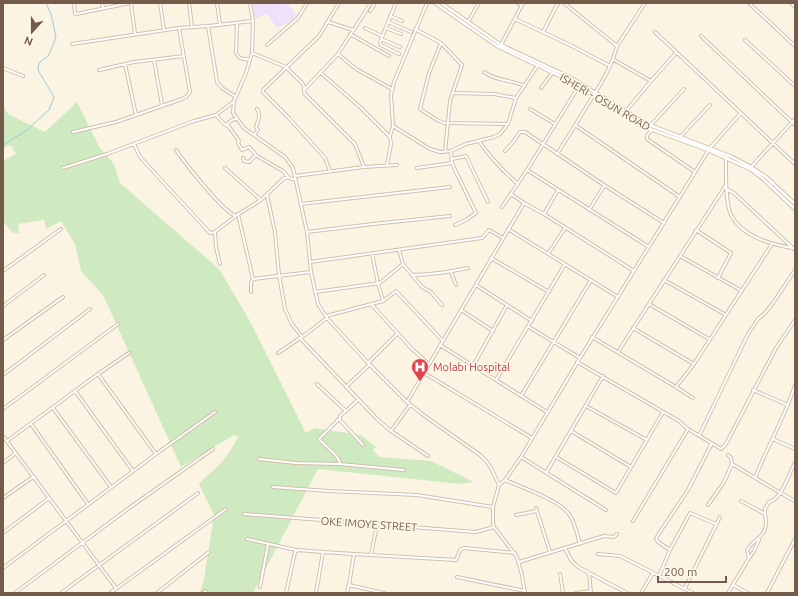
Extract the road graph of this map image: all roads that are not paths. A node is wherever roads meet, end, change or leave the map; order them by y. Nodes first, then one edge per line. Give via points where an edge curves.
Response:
1 (74, 3) edge
2 (102, 3) edge
3 (130, 3) edge
4 (160, 3) edge
5 (189, 3) edge
6 (217, 3) edge
7 (250, 3) edge
8 (307, 3) edge
9 (339, 3) edge
10 (371, 3) edge
11 (375, 3) edge
12 (396, 3) edge
13 (426, 3) edge
14 (435, 3) edge
15 (441, 3) edge
16 (479, 3) edge
17 (518, 3) edge
18 (558, 3) edge
19 (564, 3) edge
20 (645, 3) edge
21 (749, 3) edge
22 (791, 3) edge
23 (522, 4) edge
24 (795, 6) edge
25 (103, 8) junction
26 (370, 10) dead end
27 (390, 16) junction
28 (514, 19) junction
29 (253, 21) junction
30 (402, 21) dead end
31 (328, 22) junction
32 (388, 22) junction
33 (468, 22) junction
34 (237, 23) junction
35 (220, 24) junction
36 (208, 26) junction
37 (192, 27) junction
38 (179, 28) junction
39 (365, 28) dead end
40 (386, 28) junction
41 (415, 29) junction
42 (164, 30) junction
43 (353, 30) junction
44 (411, 32) dead end
45 (543, 32) junction
46 (655, 32) dead end
47 (135, 34) junction
48 (350, 34) junction
49 (401, 34) dead end
50 (382, 36) junction
51 (700, 36) dead end
52 (381, 39) junction
53 (745, 40) dead end
54 (441, 43) junction
55 (72, 44) dead end
56 (266, 45) dead end
57 (500, 46) junction
58 (617, 46) junction
59 (795, 46) edge
60 (400, 47) dead end
61 (252, 53) junction
62 (676, 53) junction
63 (338, 54) junction
64 (398, 54) dead end
65 (184, 56) junction
66 (389, 56) dead end
67 (154, 60) junction
68 (251, 60) junction
69 (614, 60) junction
70 (125, 64) junction
71 (538, 65) junction
72 (610, 66) junction
73 (286, 67) junction
74 (3, 68) edge
75 (99, 70) dead end
76 (484, 72) dead end
77 (553, 72) junction
78 (321, 73) junction
79 (23, 76) dead end
80 (651, 81) junction
81 (525, 86) junction
82 (579, 86) junction
83 (795, 86) edge
84 (541, 88) dead end
85 (684, 89) dead end
86 (304, 90) junction
87 (392, 90) junction
88 (452, 93) junction
89 (594, 94) junction
90 (236, 97) junction
91 (516, 98) junction
92 (234, 101) junction
93 (162, 105) junction
94 (710, 105) dead end
95 (257, 109) dead end
96 (530, 109) dead end
97 (626, 112) junction
98 (740, 114) junction
99 (136, 115) junction
100 (216, 115) junction
101 (236, 119) junction
102 (795, 119) edge
103 (792, 122) junction
104 (448, 123) junction
105 (508, 124) junction
106 (555, 124) junction
107 (575, 125) junction
108 (795, 125) edge
109 (228, 126) junction
110 (393, 126) junction
111 (650, 126) junction
112 (651, 130) junction
113 (73, 132) dead end
114 (254, 135) junction
115 (390, 137) junction
116 (680, 137) junction
117 (479, 141) junction
118 (773, 143) junction
119 (134, 144) junction
120 (542, 144) junction
121 (709, 149) junction
122 (176, 150) dead end
123 (451, 151) junction
124 (505, 151) dead end
125 (445, 152) junction
126 (556, 154) junction
127 (257, 156) junction
128 (243, 158) dead end
129 (726, 158) junction
130 (452, 159) junction
131 (452, 163) junction
132 (795, 164) edge
133 (387, 165) junction
134 (397, 165) dead end
135 (364, 167) junction
136 (752, 167) junction
137 (63, 168) dead end
138 (225, 168) dead end
139 (418, 168) dead end
140 (527, 170) junction
141 (330, 171) junction
142 (695, 172) junction
143 (288, 177) junction
144 (295, 177) junction
145 (518, 184) junction
146 (604, 185) junction
147 (726, 185) junction
148 (450, 186) dead end
149 (726, 188) junction
150 (558, 190) junction
151 (511, 194) junction
152 (267, 195) junction
153 (680, 197) junction
154 (261, 200) junction
155 (488, 202) dead end
156 (524, 203) junction
157 (301, 204) junction
158 (795, 204) edge
159 (502, 207) dead end
160 (795, 209) edge
161 (589, 210) junction
162 (544, 214) junction
163 (238, 215) junction
164 (450, 216) dead end
165 (664, 223) junction
166 (455, 224) dead end
167 (565, 228) junction
168 (61, 229) dead end
169 (508, 229) junction
170 (696, 230) junction
171 (215, 232) junction
172 (307, 232) junction
173 (503, 238) junction
174 (772, 244) junction
175 (649, 247) junction
176 (794, 249) edge
177 (399, 250) junction
178 (372, 253) junction
179 (548, 254) junction
180 (680, 256) junction
181 (492, 258) junction
182 (310, 262) junction
183 (220, 264) dead end
184 (403, 264) junction
185 (565, 264) junction
186 (468, 268) dead end
187 (795, 270) edge
188 (3, 271) edge
189 (634, 271) junction
190 (311, 272) junction
191 (451, 272) junction
192 (44, 275) dead end
193 (279, 275) junction
194 (412, 275) junction
195 (718, 278) junction
196 (253, 279) junction
197 (591, 280) junction
198 (664, 280) junction
199 (378, 284) junction
200 (456, 284) dead end
201 (476, 285) junction
202 (742, 291) junction
203 (251, 292) dead end
204 (315, 292) junction
205 (549, 292) junction
206 (618, 297) junction
207 (63, 298) dead end
208 (383, 301) junction
209 (370, 304) junction
210 (649, 304) junction
211 (442, 305) dead end
212 (508, 305) junction
213 (3, 306) edge
214 (90, 309) dead end
215 (461, 310) junction
216 (726, 315) junction
217 (327, 317) junction
218 (795, 320) edge
219 (532, 321) junction
220 (118, 324) dead end
221 (529, 327) junction
222 (634, 328) junction
223 (493, 331) junction
224 (397, 334) junction
225 (301, 337) junction
226 (592, 337) junction
227 (709, 339) junction
228 (3, 340) edge
229 (442, 340) junction
230 (553, 342) junction
231 (440, 345) junction
232 (618, 352) junction
233 (129, 353) dead end
234 (278, 353) dead end
235 (580, 358) junction
236 (577, 362) junction
237 (369, 364) junction
238 (429, 364) junction
239 (694, 364) junction
240 (473, 366) junction
241 (424, 373) junction
242 (98, 374) junction
243 (3, 375) edge
244 (602, 376) junction
245 (496, 380) junction
246 (317, 384) dead end
247 (795, 385) edge
248 (346, 387) junction
249 (676, 387) junction
250 (753, 390) junction
251 (75, 391) junction
252 (521, 396) junction
253 (792, 396) junction
254 (693, 398) dead end
255 (795, 398) edge
256 (358, 400) junction
257 (407, 402) junction
258 (410, 404) junction
259 (788, 405) junction
260 (586, 406) junction
261 (53, 408) junction
262 (3, 410) edge
263 (346, 411) junction
264 (215, 412) dead end
265 (547, 412) junction
266 (663, 412) junction
267 (340, 418) junction
268 (31, 424) junction
269 (688, 429) junction
270 (391, 431) junction
271 (571, 431) junction
272 (3, 436) edge
273 (698, 436) junction
274 (532, 438) junction
275 (773, 439) junction
276 (647, 440) junction
277 (7, 441) junction
278 (712, 443) junction
279 (363, 445) dead end
280 (213, 449) dead end
281 (795, 449) edge
282 (16, 453) junction
283 (156, 454) junction
284 (728, 455) dead end
285 (428, 456) dead end
286 (521, 457) junction
287 (556, 458) junction
288 (259, 459) dead end
289 (3, 463) edge
290 (795, 463) edge
291 (340, 464) junction
292 (732, 464) junction
293 (631, 467) junction
294 (404, 470) dead end
295 (133, 471) junction
296 (546, 473) junction
297 (32, 477) junction
298 (755, 478) junction
299 (505, 480) junction
300 (499, 485) junction
301 (111, 487) junction
302 (273, 487) dead end
303 (780, 492) junction
304 (198, 493) dead end
305 (3, 498) edge
306 (50, 498) junction
307 (795, 500) edge
308 (741, 501) dead end
309 (88, 504) junction
310 (708, 505) dead end
311 (494, 507) junction
312 (226, 509) dead end
313 (606, 510) dead end
314 (244, 514) dead end
315 (765, 514) junction
316 (516, 515) dead end
317 (720, 517) dead end
318 (66, 521) junction
319 (633, 521) dead end
320 (377, 524) junction
321 (716, 524) junction
322 (494, 527) junction
323 (3, 533) edge
324 (617, 534) dead end
325 (759, 539) junction
326 (795, 539) edge
327 (248, 540) dead end
328 (82, 542) junction
329 (268, 544) junction
330 (580, 544) junction
331 (565, 548) junction
332 (296, 550) junction
333 (670, 550) junction
334 (209, 552) dead end
335 (324, 552) junction
336 (550, 552) junction
337 (515, 553) junction
338 (354, 554) junction
339 (598, 554) dead end
340 (371, 555) junction
341 (749, 558) junction
342 (519, 562) junction
343 (99, 565) junction
344 (3, 568) edge
345 (589, 573) junction
346 (653, 573) junction
347 (560, 574) dead end
348 (659, 576) junction
349 (457, 577) dead end
350 (349, 585) junction
351 (732, 585) junction
352 (260, 587) dead end
353 (116, 588) junction
354 (685, 588) junction
355 (206, 591) dead end
356 (378, 592) edge
357 (525, 592) edge
358 (591, 592) edge
359 (767, 592) edge
360 (15, 593) edge
361 (61, 593) edge
362 (110, 593) edge
363 (156, 593) edge
364 (203, 593) edge
365 (286, 593) edge
366 (316, 593) edge
367 (347, 593) edge
368 (384, 593) edge
369 (563, 593) edge
370 (576, 593) edge
371 (626, 593) edge
372 (641, 593) edge
373 (693, 593) edge
374 (728, 593) edge
375 (748, 593) edge
376 (771, 593) edge

1 - 25 street via 76,14
2 - 25 street
3 - 25 street
3 - 47 street
4 - 42 street
5 - 37 street
6 - 35 street
7 - 29 street
8 - 56 street via 298,18
9 - 31 street
10 - 43 street
11 - 26 street
12 - 27 street
13 - 41 street
14 - 57 main road, ISHERI - OSUN ROAD
15 - 33 main road
16 - 33 street
17 - 23 street
18 - 45 street
19 - 58 street
20 - 58 street
21 - 59 street
22 - 24 street
23 - 28 street
27 - 30 street
27 - 32 street
28 - 45 street
28 - 57 street
29 - 34 street
29 - 61 street
31 - 43 street
31 - 73 street via 319,36
32 - 40 street
32 - 44 street
33 - 57 main road
34 - 35 street
34 - 68 street via 236,53 240,58
35 - 36 street
36 - 37 street
36 - 90 street via 217,82
37 - 38 street
38 - 42 street
38 - 65 street
39 - 50 street
40 - 49 street
40 - 50 street
41 - 54 street
41 - 87 street
42 - 47 street
43 - 48 street
45 - 72 street
46 - 62 street
47 - 55 street
48 - 63 street
48 - 66 street
50 - 52 street
51 - 103 street
52 - 60 street
52 - 64 street via 381,44
53 - 83 street
54 - 88 street via 462,65
54 - 104 street via 429,73 420,109 437,120
57 - 71 main road, ISHERI - OSUN ROAD
57 - 89 main road via 569,77
58 - 69 street
61 - 68 street
61 - 73 street
62 - 80 street
62 - 98 street
63 - 78 street
63 - 87 street via 356,69
65 - 67 street
65 - 93 street via 189,95
67 - 70 street
67 - 93 street
68 - 90 street
69 - 72 street
69 - 80 street
70 - 75 street
70 - 99 street
71 - 77 main road, ISHERI - OSUN ROAD
71 - 81 street
72 - 89 street
73 - 86 street via 302,83
73 - 141 street via 264,88 264,92 325,158
74 - 79 street
76 - 81 street via 494,79 514,81
77 - 82 main road, ISHERI - OSUN ROAD
77 - 84 street
78 - 86 street
78 - 115 street
80 - 97 street
81 - 91 street
82 - 89 main road, ISHERI - OSUN ROAD
82 - 106 street
85 - 111 street
86 - 135 street via 304,93 355,144
87 - 110 street
88 - 91 street via 494,94
88 - 104 street
89 - 97 main road
89 - 107 street
89 - 112 main road, ISHERI - OSUN ROAD
90 - 92 street
91 - 105 street
92 - 100 street
92 - 101 street via 232,109
93 - 99 street
94 - 116 street
95 - 114 street via 260,112 256,127 258,130
96 - 106 street
97 - 111 main road
98 - 118 street
98 - 121 street
99 - 113 street
100 - 109 street
100 - 119 street
101 - 109 street via 228,122
101 - 114 street
102 - 103 street
103 - 108 street
103 - 118 street
104 - 105 street
104 - 125 street
105 - 117 street via 500,134
106 - 120 street
107 - 126 street
107 - 153 street
109 - 127 street via 239,141 241,149 249,147
110 - 115 street
110 - 125 street via 435,152
111 - 116 main road
112 - 121 main road, ISHERI - OSUN ROAD
112 - 142 street via 646,136 647,139
114 - 144 street via 289,162
115 - 133 street
116 - 121 main road
117 - 123 street
117 - 145 street via 502,171
118 - 132 street
118 - 136 street
119 - 137 street
119 - 171 street via 140,157 210,233
120 - 124 street via 522,131
120 - 126 street
120 - 140 street
121 - 129 main road, ISHERI - OSUN ROAD
121 - 136 main road
121 - 142 street
122 - 163 street via 205,186 230,212
123 - 125 street
123 - 130 street
126 - 146 street
127 - 128 street via 249,162
127 - 143 street via 283,171
129 - 147 street
129 - 160 main road, ISHERI - OSUN ROAD via 750,169
130 - 131 street
130 - 155 street via 467,157
131 - 139 street
131 - 166 street via 476,213
133 - 134 street
133 - 135 street
135 - 141 street
136 - 158 main road
138 - 154 street
140 - 145 street
140 - 150 street
141 - 144 street
142 - 153 street
143 - 144 street
143 - 152 street
144 - 157 street
145 - 151 street
146 - 161 street
146 - 165 street
147 - 149 street
147 - 170 street
148 - 157 street
149 - 174 street via 731,215 736,222 751,235
149 - 176 street
150 - 161 street
150 - 162 street
151 - 156 street
151 - 159 street
152 - 154 street
152 - 193 street via 275,232
153 - 165 street
154 - 163 street
156 - 162 street
156 - 169 street
157 - 172 street
161 - 175 street
162 - 167 street
163 - 171 street
163 - 196 street
164 - 172 street
165 - 175 street
167 - 179 street
167 - 189 street
168 - 188 street
169 - 173 street
169 - 179 street
170 - 180 street
170 - 195 street via 731,253
171 - 183 street
172 - 182 street
173 - 177 street via 489,230 482,238
173 - 181 street
174 - 176 street
174 - 202 street
175 - 189 street
177 - 178 street
177 - 184 street
178 - 182 street
178 - 199 street
179 - 185 street
180 - 195 street
180 - 198 street
181 - 201 street
181 - 205 street
182 - 190 street
184 - 194 street
184 - 199 street
185 - 197 street
185 - 205 street
186 - 191 street
187 - 273 street via 774,303 748,334
189 - 206 street
190 - 193 street
190 - 204 street
191 - 194 street
191 - 200 street
192 - 213 street
193 - 196 street
193 - 225 street via 284,309
194 - 211 street
195 - 202 street
196 - 203 street
197 - 206 street
197 - 230 street
198 - 210 street
198 - 216 street
199 - 204 street
199 - 208 street
201 - 212 street
201 - 215 street
202 - 216 street
204 - 217 street via 318,304
205 - 219 street
206 - 226 street
207 - 228 street
208 - 209 street
208 - 229 street via 397,291
209 - 217 street
209 - 224 street
210 - 222 street
210 - 227 street
212 - 219 street
212 - 223 street
214 - 243 street
215 - 223 street
215 - 229 street
216 - 227 street
217 - 225 street
217 - 237 street
218 - 250 street
219 - 221 street
220 - 262 street
221 - 230 street
221 - 245 street
222 - 232 street
222 - 239 street
223 - 240 street
224 - 237 street
224 - 238 street
225 - 234 street
225 - 248 street
226 - 232 street
226 - 235 street
227 - 239 street
229 - 231 street
230 - 235 street
230 - 252 street
231 - 238 street
231 - 240 street
232 - 249 street
233 - 242 street
235 - 236 street
236 - 244 street
236 - 265 street
237 - 248 street
237 - 257 street
238 - 241 street
239 - 249 street
240 - 245 street
241 - 257 street
241 - 274 street
242 - 251 street
242 - 283 street
244 - 260 street
244 - 266 street
245 - 252 street
246 - 263 street
247 - 253 street
248 - 256 street
249 - 254 street
250 - 259 street
250 - 278 street via 723,447 721,449
251 - 261 street
251 - 295 street
252 - 265 street
253 - 255 street
253 - 259 street
256 - 263 street
256 - 270 street
257 - 258 street
258 - 270 street
258 - 300 street via 480,455 491,468
259 - 275 street
260 - 271 street
260 - 276 street
261 - 268 street
261 - 301 street
263 - 267 street
264 - 283 street
265 - 274 street
266 - 269 street
266 - 276 street
267 - 279 street
267 - 291 street via 319,439 336,456
268 - 277 street
268 - 309 street
269 - 273 street
269 - 319 street
270 - 285 street
271 - 287 street
271 - 293 street
272 - 277 street
273 - 278 street
274 - 286 street
275 - 281 street
275 - 298 street
276 - 293 street
277 - 282 street
278 - 333 street via 688,490 656,538
280 - 328 street
282 - 289 street
282 - 297 street
283 - 295 street
284 - 292 street
286 - 296 street
286 - 299 street
287 - 293 street via 616,493
287 - 296 street
288 - 291 street
290 - 303 street
291 - 294 street
292 - 298 street
292 - 310 street via 724,482
295 - 301 street
296 - 313 street
297 - 305 street
297 - 306 street
298 - 303 street
299 - 300 street
299 - 330 street via 556,503 568,512
300 - 311 street
301 - 309 street
302 - 311 street via 417,495
303 - 307 street
303 - 315 street via 774,501 769,502
304 - 343 street
306 - 318 street
306 - 323 street
308 - 315 street
309 - 318 street
311 - 322 street
312 - 353 street
314 - 320 street, OKE IMOYE STREET
315 - 325 street via 766,527
316 - 336 street via 537,509
317 - 321 street
318 - 328 street
318 - 344 street
320 - 322 street, OKE IMOYE STREET via 476,532
320 - 340 street
321 - 333 street via 690,513
321 - 354 street
322 - 337 street
324 - 330 street via 614,537 607,535
325 - 341 street
325 - 341 street via 747,550
326 - 359 street
327 - 329 street
328 - 343 street
328 - 360 street
329 - 332 street
329 - 352 street
330 - 331 street
331 - 336 street
331 - 345 street via 574,564
332 - 335 street
332 - 365 street
333 - 348 street
334 - 363 street
335 - 338 street
335 - 366 street
336 - 342 street
337 - 340 street via 464,548 460,550 456,560
337 - 342 street
338 - 340 street
338 - 350 street
339 - 346 street via 620,556
341 - 351 street
342 - 357 street
343 - 353 street
343 - 361 street
345 - 358 street
345 - 371 street
346 - 348 street
346 - 372 street
347 - 369 street
348 - 354 street
349 - 357 street
350 - 356 street
350 - 367 street
351 - 374 street
351 - 375 street
353 - 362 street
354 - 373 street
355 - 364 street
356 - 368 street
358 - 370 street
359 - 376 street

